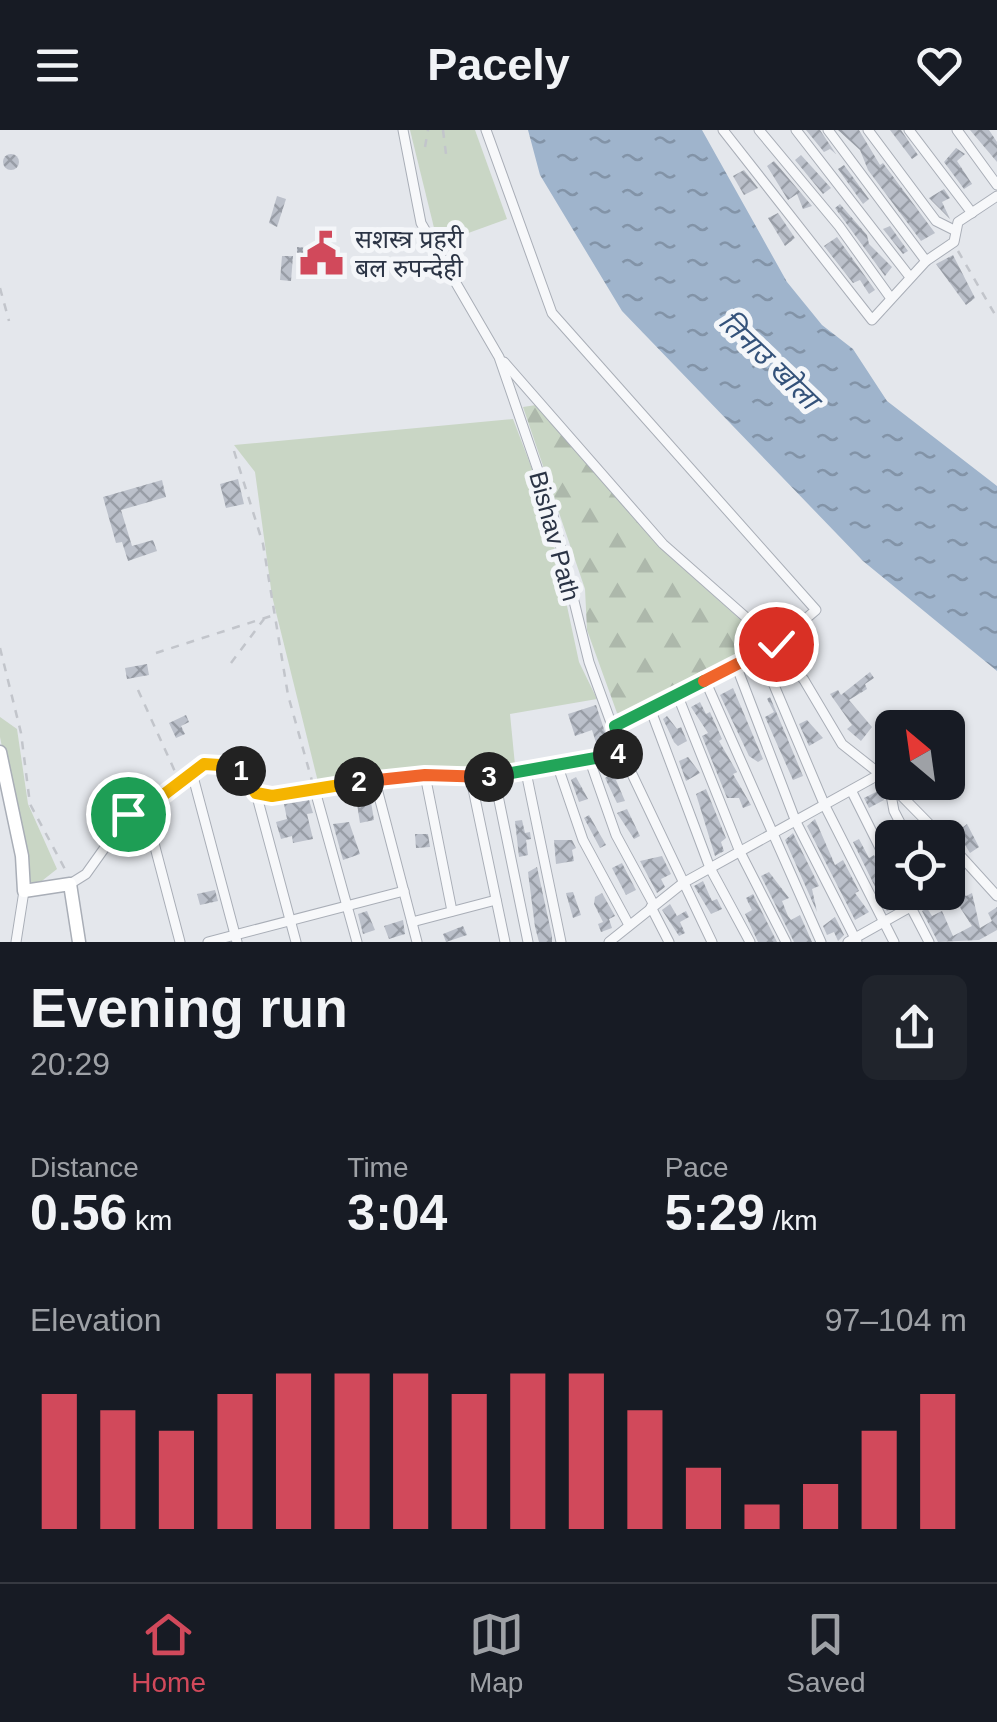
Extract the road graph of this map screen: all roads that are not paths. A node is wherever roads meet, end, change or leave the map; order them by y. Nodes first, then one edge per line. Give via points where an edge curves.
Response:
1 (403, 130) edge
2 (486, 130) edge
3 (723, 130) edge
4 (759, 130) edge
5 (796, 130) edge
6 (828, 130) edge
7 (868, 130) edge
8 (910, 130) edge
9 (956, 130) edge
10 (997, 185) edge
11 (997, 196) edge
12 (972, 213) junction
13 (954, 230) junction
14 (926, 261) junction
15 (910, 277) junction
16 (890, 297) junction
17 (499, 356) junction
18 (776, 644) junction
19 (760, 652) junction
20 (736, 664) junction
21 (705, 680) junction
22 (677, 694) junction
23 (650, 708) junction
24 (615, 726) junction
25 (0, 752) edge
26 (622, 753) junction
27 (590, 761) junction
28 (558, 767) junction
29 (875, 770) edge
30 (526, 772) junction
31 (192, 773) junction
32 (425, 775) junction
33 (494, 776) junction
34 (875, 777) edge
35 (375, 780) junction
36 (470, 780) junction
37 (314, 787) junction
38 (852, 792) junction
39 (256, 793) junction
40 (905, 800) edge
41 (826, 806) junction
42 (145, 809) junction
43 (925, 820) edge
44 (796, 822) junction
45 (770, 836) junction
46 (875, 838) edge
47 (740, 852) junction
48 (965, 862) edge
49 (710, 868) junction
50 (683, 883) junction
51 (68, 884) junction
52 (24, 891) junction
53 (404, 891) junction
54 (997, 896) edge
55 (496, 900) junction
56 (346, 906) junction
57 (652, 906) junction
58 (907, 910) edge
59 (912, 910) edge
60 (452, 911) junction
61 (290, 920) junction
62 (412, 922) junction
63 (885, 922) junction
64 (626, 927) junction
65 (237, 938) edge
66 (853, 941) edge
67 (16, 942) edge
68 (80, 942) edge
69 (180, 942) edge
70 (208, 942) edge
71 (296, 942) edge
72 (356, 942) edge
73 (417, 942) edge
74 (505, 942) edge
75 (528, 942) edge
76 (562, 942) edge
77 (609, 942) edge
78 (630, 942) edge
79 (669, 942) edge
80 (712, 942) edge
81 (750, 942) edge
82 (786, 942) edge
83 (821, 942) edge
84 (894, 942) edge
85 (929, 942) edge

1 - 17 street, Bishav Path via 421,223
2 - 18 street via 552,313 816,610
3 - 16 street via 868,319 879,317
4 - 16 street
5 - 15 street
6 - 14 street
7 - 13 street via 936,221
8 - 12 street
9 - 10 street
11 - 12 street
12 - 13 street
13 - 14 street via 954,242
14 - 15 street
15 - 16 street
17 - 18 street via 663,544
17 - 24 street, Bishav Path via 551,508 588,662
18 - 19 street
18 - 29 street via 842,744
19 - 20 street
19 - 41 street
20 - 21 street
20 - 44 street
21 - 22 street
21 - 45 street
22 - 23 street
22 - 47 street
23 - 24 street
23 - 49 street
24 - 26 street, Bishav Path
25 - 52 street
26 - 27 street
26 - 50 street, Bishav Path
27 - 28 street
27 - 57 street via 616,835
28 - 30 street
28 - 64 street via 583,840
30 - 33 street
30 - 76 street
31 - 39 street via 204,764 236,766
31 - 42 street
31 - 65 street
32 - 35 street
32 - 36 street
32 - 60 street
33 - 36 street
33 - 75 street
34 - 38 street
35 - 37 street
35 - 53 street
36 - 55 street
37 - 39 street
37 - 56 street
38 - 41 street
38 - 46 street
39 - 61 street
40 - 43 street
41 - 44 street
41 - 63 street
42 - 51 street via 128,814 86,874
42 - 69 street
44 - 45 street
44 - 66 street
45 - 47 street
45 - 83 street
47 - 49 street
47 - 82 street
48 - 54 street
49 - 50 street
49 - 81 street
50 - 57 street
50 - 80 street, Bishav Path
51 - 52 street
51 - 68 street
52 - 67 street
53 - 56 street
53 - 62 street
55 - 60 street
55 - 74 street
56 - 61 street
56 - 72 street
57 - 64 street
57 - 79 street
58 - 63 street
59 - 85 street
60 - 62 street
61 - 65 street
61 - 71 street
62 - 73 street
63 - 66 street
63 - 84 street
64 - 77 street
64 - 78 street
65 - 70 street

